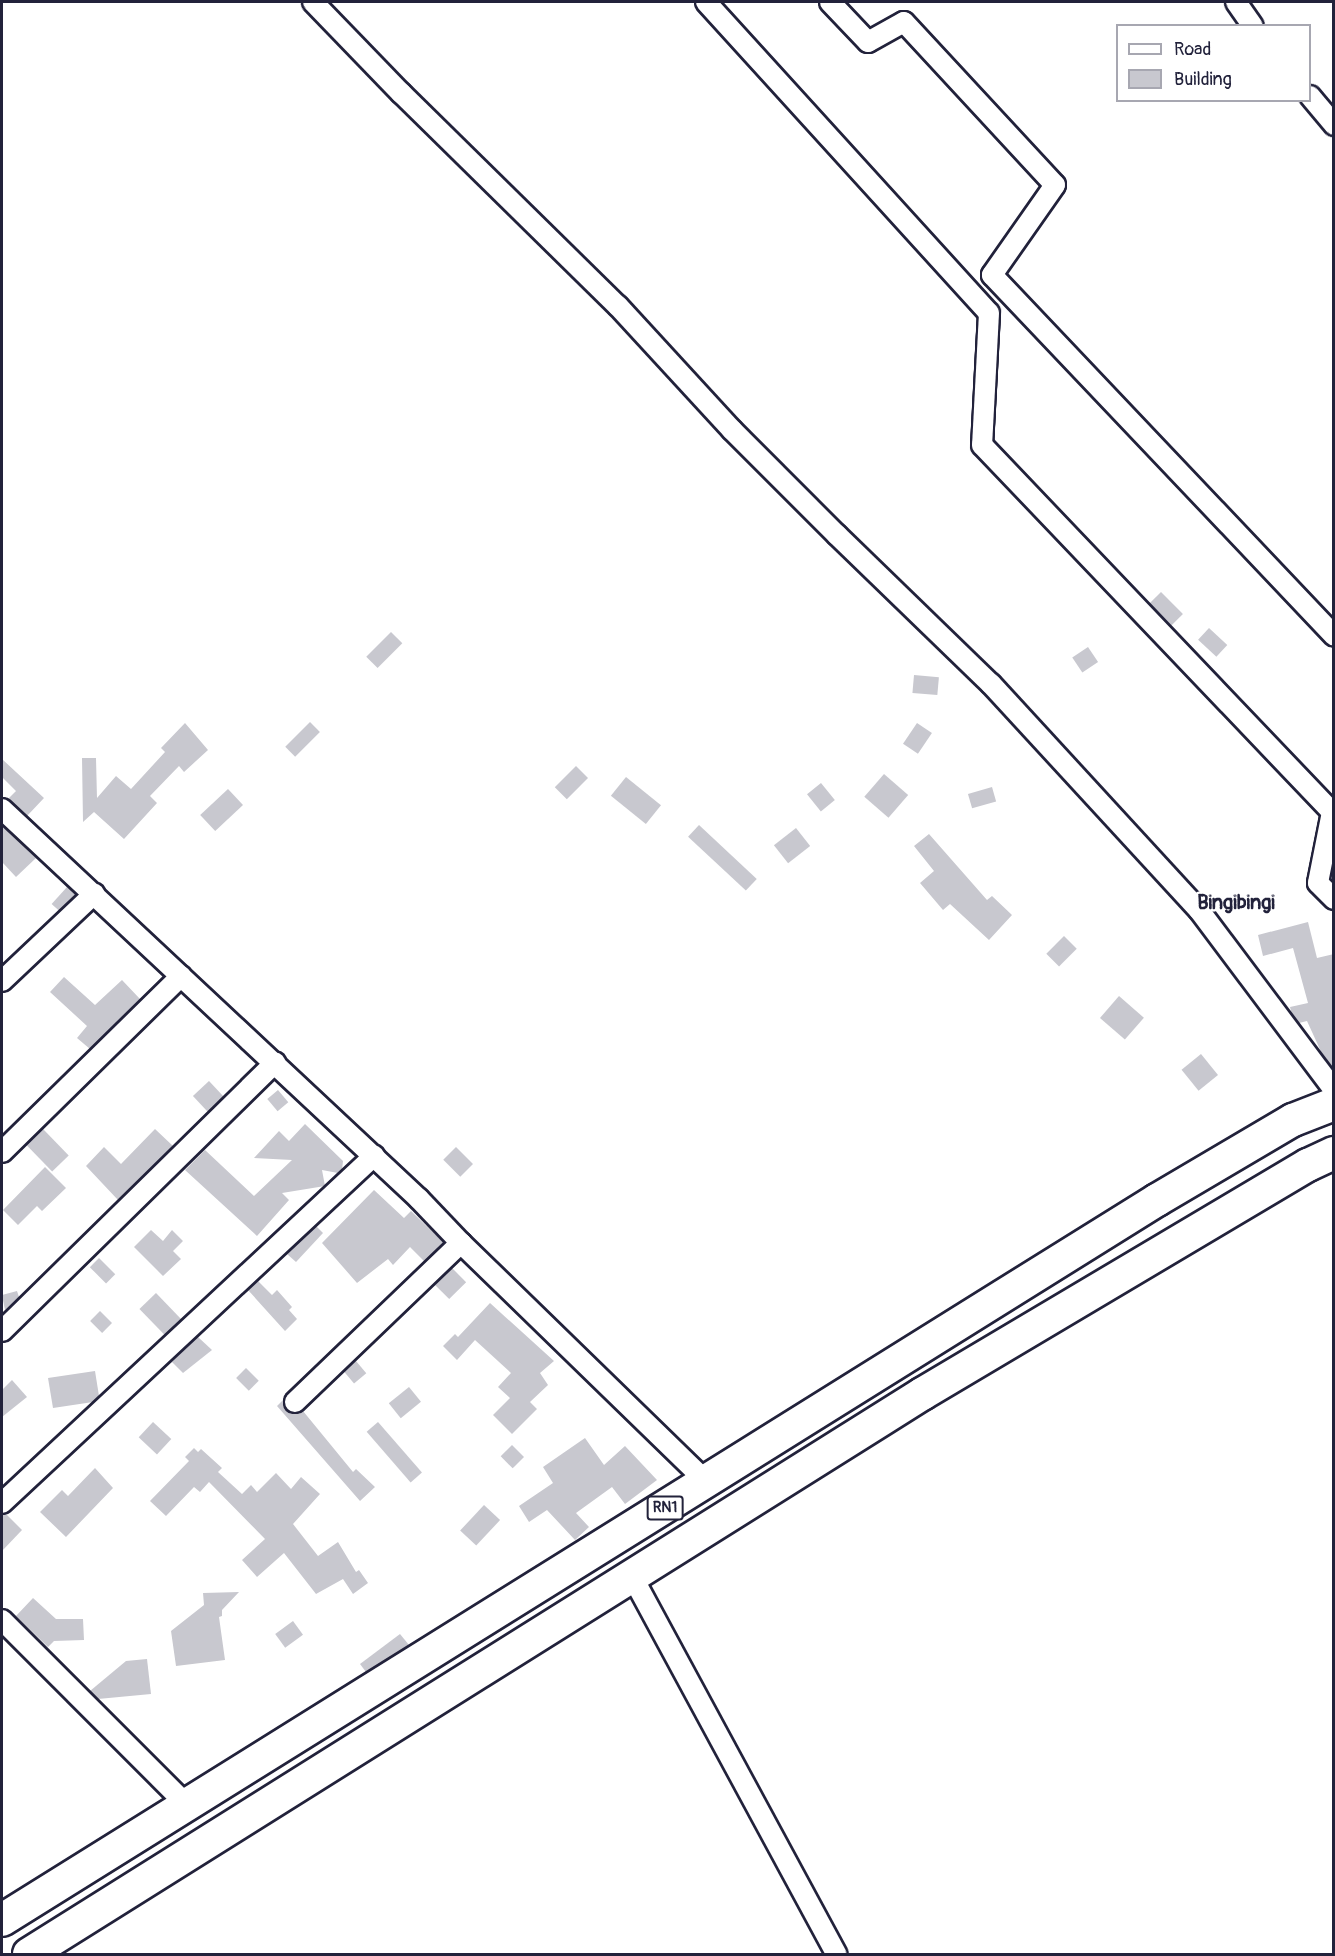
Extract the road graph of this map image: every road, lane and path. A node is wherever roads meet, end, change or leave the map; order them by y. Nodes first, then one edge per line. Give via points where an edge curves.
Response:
1 (313, 2) edge
2 (706, 2) edge
3 (830, 2) edge
4 (1236, 2) edge
5 (1251, 24) edge
6 (1311, 97) edge
7 (1334, 125) edge
8 (1334, 636) edge
9 (2, 809) edge
10 (94, 894) junction
11 (1334, 899) edge
12 (182, 975) junction
13 (2, 981) edge
14 (275, 1063) junction
15 (1334, 1090) edge
16 (1334, 1104) edge
17 (2, 1152) edge
18 (1334, 1153) edge
19 (374, 1156) junction
20 (461, 1243) junction
21 (2, 1330) edge
22 (295, 1402) dead end
23 (707, 1482) junction
24 (2, 1503) edge
25 (632, 1576) junction
26 (2, 1620) edge
27 (186, 1804) junction
28 (2, 1920) edge
29 (29, 1954) edge
30 (836, 1954) edge

1 - 15 street via 618,306 780,478 991,684 1199,910
2 - 11 street via 989,313 982,445 1332,812 1318,883
3 - 8 street via 868,42 904,22 1055,185 992,275
4 - 5 street
6 - 7 street
9 - 10 street
10 - 12 street
10 - 13 street
12 - 14 street
12 - 17 street
14 - 19 street
14 - 21 street
16 - 23 highway, RN1 via 1293,1120 1157,1200
18 - 25 highway, RN1 via 922,1394
19 - 20 street
19 - 24 street
20 - 22 street
20 - 23 street
23 - 27 highway, RN1
25 - 29 highway, RN1
25 - 30 street
26 - 27 street
27 - 28 highway, RN1

